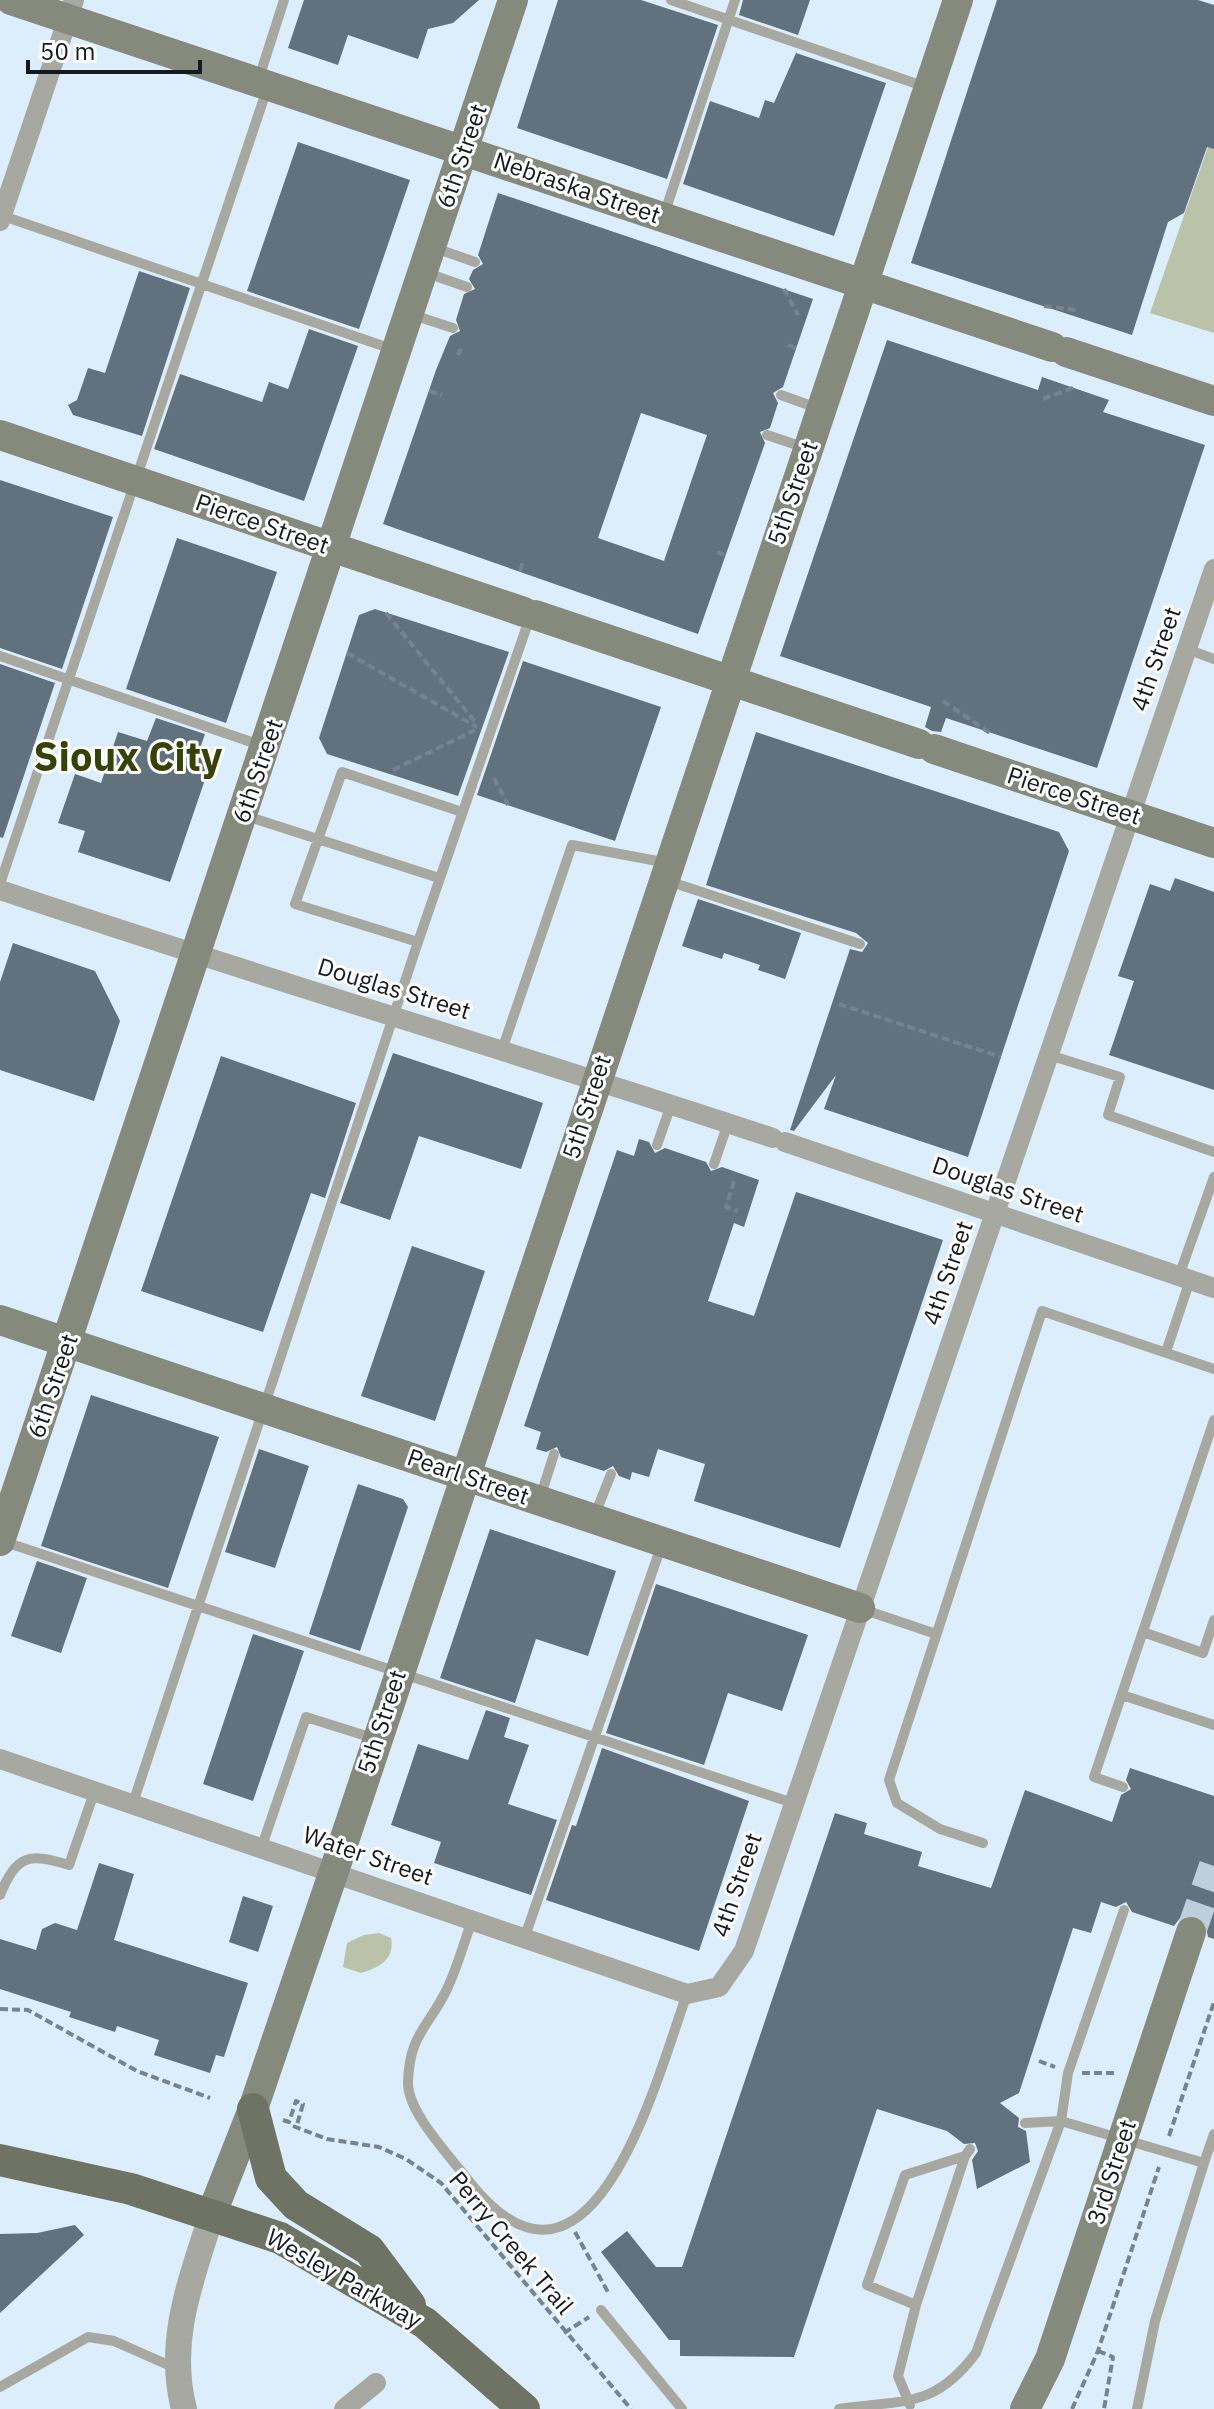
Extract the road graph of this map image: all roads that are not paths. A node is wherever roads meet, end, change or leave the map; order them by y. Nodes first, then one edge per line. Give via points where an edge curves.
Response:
1 (11, 0) edge
2 (282, 0) edge
3 (513, 0) edge
4 (671, 0) edge
5 (735, 0) edge
6 (958, 0) edge
7 (71, 10) edge
8 (729, 20) junction
9 (262, 85) junction
10 (928, 88) junction
11 (464, 150) junction
12 (663, 217) junction
13 (1, 218) edge
14 (427, 259) junction
15 (475, 262) dead end
16 (201, 283) junction
17 (864, 284) junction
18 (467, 287) dead end
19 (408, 313) junction
20 (453, 328) dead end
21 (396, 350) junction
22 (781, 395) dead end
23 (1214, 401) edge
24 (821, 409) junction
25 (0, 435) edge
26 (767, 435) dead end
27 (808, 448) junction
28 (135, 481) junction
29 (332, 548) junction
30 (1214, 569) edge
31 (530, 614) junction
32 (1187, 649) junction
33 (0, 656) edge
34 (1214, 659) edge
35 (68, 679) junction
36 (730, 681) junction
37 (266, 746) junction
38 (462, 812) junction
39 (243, 815) junction
40 (1130, 815) junction
41 (318, 838) junction
42 (1214, 843) edge
43 (666, 871) junction
44 (439, 878) junction
45 (0, 887) edge
46 (418, 942) junction
47 (860, 944) dead end
48 (196, 956) junction
49 (393, 1016) junction
50 (502, 1050) junction
51 (1049, 1055) junction
52 (596, 1079) junction
53 (671, 1105) junction
54 (728, 1123) junction
55 (657, 1145) dead end
56 (1214, 1152) edge
57 (714, 1164) dead end
58 (1214, 1177) edge
59 (996, 1212) junction
60 (1184, 1278) junction
61 (1213, 1285) edge
62 (0, 1320) edge
63 (68, 1342) junction
64 (1166, 1352) junction
65 (1214, 1369) edge
66 (264, 1409) junction
67 (1214, 1420) edge
68 (1211, 1438) edge
69 (554, 1454) dead end
70 (611, 1474) dead end
71 (464, 1475) junction
72 (539, 1501) junction
73 (594, 1519) junction
74 (0, 1541) edge
75 (662, 1542) junction
76 (198, 1607) junction
77 (860, 1608) junction
78 (1214, 1620) edge
79 (1143, 1632) junction
80 (936, 1634) junction
81 (397, 1674) junction
82 (1122, 1695) junction
83 (1214, 1725) edge
84 (377, 1739) junction
85 (593, 1739) junction
86 (0, 1759) edge
87 (1123, 1787) dead end
88 (95, 1790) junction
89 (133, 1803) junction
90 (793, 1803) junction
91 (983, 1843) dead end
92 (262, 1846) junction
93 (334, 1871) junction
94 (0, 1895) edge
95 (1124, 1910) dead end
96 (472, 1920) junction
97 (1191, 1932) tunnel mouth
98 (524, 1939) junction
99 (687, 1994) junction
100 (253, 2109) junction
101 (1061, 2121) junction
102 (1025, 2123) dead end
103 (1214, 2134) edge
104 (1124, 2137) junction
105 (0, 2160) edge
106 (1204, 2163) junction
107 (212, 2213) junction
108 (916, 2305) junction
109 (601, 2310) road end
110 (425, 2323) junction
111 (178, 2369) junction
112 (376, 2383) dead end
113 (0, 2387) edge
114 (910, 2405) junction
115 (184, 2409) edge
116 (344, 2409) edge
117 (524, 2409) edge
118 (682, 2409) edge
119 (839, 2409) edge
120 (1025, 2409) edge
121 (1137, 2409) edge

1 - 7 main road, Nebraska Street
2 - 9 lane
3 - 11 main road, 6th Street
4 - 8 lane
5 - 8 lane
6 - 10 main road, 5th Street
7 - 9 main road, Nebraska Street
7 - 13 street
8 - 10 lane
8 - 12 lane
9 - 11 main road, Nebraska Street
9 - 16 lane
10 - 17 main road, 5th Street
11 - 12 main road, Nebraska Street
11 - 14 main road, 6th Street
12 - 17 main road, Nebraska Street
13 - 16 lane
14 - 15 lane
14 - 18 lane
14 - 19 main road, 6th Street
16 - 21 lane
16 - 28 lane
17 - 23 main road, Nebraska Street
17 - 24 main road, 5th Street
19 - 20 lane
19 - 21 main road, 6th Street
21 - 29 main road, 6th Street
22 - 24 lane
24 - 27 main road, 5th Street
25 - 28 main road, Pierce Street
26 - 27 lane
27 - 36 main road, 5th Street
28 - 29 main road, Pierce Street
28 - 35 lane
29 - 31 main road, Pierce Street
29 - 37 main road, 6th Street
30 - 32 street, 4th Street
31 - 36 main road, Pierce Street
31 - 38 lane
32 - 34 lane
32 - 40 street, 4th Street
33 - 35 lane
35 - 37 lane
35 - 45 lane
36 - 40 main road, Pierce Street
36 - 43 main road, 5th Street
37 - 39 main road, 6th Street
38 - 41 lane via 342,772
38 - 44 lane
39 - 41 lane
39 - 48 main road, 6th Street
40 - 42 main road, Pierce Street
40 - 51 street, 4th Street
41 - 44 lane
41 - 46 lane via 295,904
43 - 47 lane
43 - 50 lane via 572,845
43 - 52 main road, 5th Street
44 - 46 lane
45 - 48 street, Douglas Street
46 - 49 lane
48 - 49 street, Douglas Street
48 - 63 main road, 6th Street
49 - 50 street, Douglas Street
49 - 66 lane
50 - 52 street, Douglas Street
51 - 56 lane via 1120,1077 1108,1115
51 - 59 street, 4th Street
52 - 53 street, Douglas Street
52 - 71 main road, 5th Street
53 - 54 street, Douglas Street
53 - 55 lane
54 - 57 lane
54 - 59 street, Douglas Street
58 - 60 lane
59 - 60 street, Douglas Street
59 - 77 street, 4th Street
60 - 61 street, Douglas Street
60 - 64 lane
62 - 63 main road, Pearl Street
63 - 66 main road, Pearl Street
63 - 74 main road, 6th Street
64 - 65 lane
64 - 80 lane via 1042,1311
66 - 71 main road, Pearl Street
66 - 76 lane
67 - 68 lane
68 - 79 lane
69 - 72 lane
70 - 73 lane
71 - 72 main road, Pearl Street
71 - 81 main road, 5th Street
72 - 73 main road, Pearl Street
73 - 75 main road, Pearl Street
74 - 76 lane
75 - 77 main road, Pearl Street
75 - 85 lane
76 - 81 lane
76 - 89 lane
77 - 80 lane, Pearl Street
77 - 90 street, 4th Street
78 - 79 lane via 1203,1653
79 - 82 lane
80 - 91 lane via 889,1780 897,1803 940,1829
81 - 84 main road, 5th Street
81 - 85 lane
82 - 83 lane
82 - 87 lane via 1094,1777
84 - 92 lane via 306,1717
84 - 93 main road, 5th Street
85 - 90 lane
85 - 98 lane
86 - 88 street, Water Street
88 - 89 street, Water Street
88 - 94 lane via 69,1865 36,1856 23,1859
89 - 92 street, Water Street
90 - 99 street, 4th Street via 744,1951 719,1987
92 - 93 street, Water Street
93 - 96 street, Water Street
93 - 100 main road, 5th Street
95 - 101 lane via 1068,2073
96 - 98 street, Water Street
96 - 99 lane via 446,1991 411,2049 408,2087 425,2124 490,2207 515,2222 546,2230 572,2225 608,2186 642,2126
97 - 104 main road, 3rd Street
98 - 99 street, Water Street
100 - 107 main road, 5th Street
100 - 110 main road via 271,2178 296,2205 369,2250
101 - 102 lane
101 - 104 lane
101 - 114 lane via 976,2353 935,2398
103 - 106 lane
104 - 106 lane
104 - 120 main road, 3rd Street via 1050,2359
105 - 107 main road, Wesley Parkway
106 - 121 lane via 1155,2321
107 - 110 main road, Wesley Parkway via 280,2238
107 - 111 street via 184,2306 176,2347
108 - 108 lane via 867,2285 905,2175 968,2152
108 - 114 lane via 898,2376
109 - 118 lane
110 - 117 main road, Wesley Parkway
111 - 113 lane via 114,2341 88,2337
111 - 115 street
112 - 116 street
114 - 119 lane

